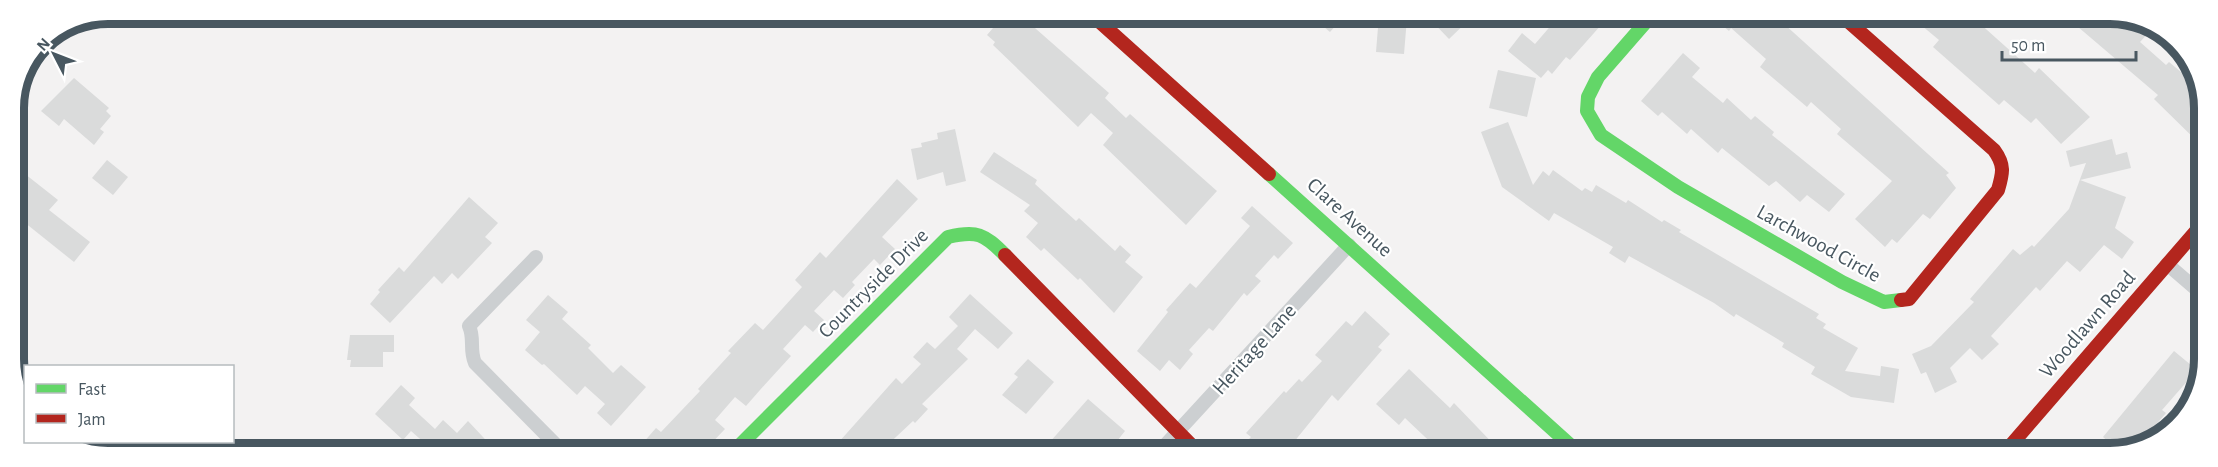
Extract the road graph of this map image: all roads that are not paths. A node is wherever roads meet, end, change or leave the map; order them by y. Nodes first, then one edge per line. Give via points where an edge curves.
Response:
1 (1103, 24) edge
2 (1644, 24) edge
3 (1852, 24) edge
4 (2194, 233) edge
5 (1349, 245) junction
6 (536, 257) dead end
7 (2167, 264) junction
8 (2194, 287) edge
9 (1179, 431) junction
10 (554, 443) edge
11 (742, 443) edge
12 (1168, 443) edge
13 (1190, 443) edge
14 (1568, 443) edge
15 (2013, 443) edge

1 - 5 street, Clare Avenue
2 - 3 street, Larchwood Circle via 1598,77 1588,97 1587,111 1601,135 1678,187 1842,282 1884,302 1909,299 1998,190 2003,162
4 - 7 street, Woodlawn Road
5 - 9 street, Heritage Lane
5 - 14 street, Clare Avenue
6 - 10 street via 469,326 473,335 470,350 476,363
7 - 8 street
7 - 15 street, Woodlawn Road
9 - 11 street, Countryside Drive via 989,239 970,232 948,237
9 - 12 street, Heritage Lane
9 - 13 street, Countryside Drive

